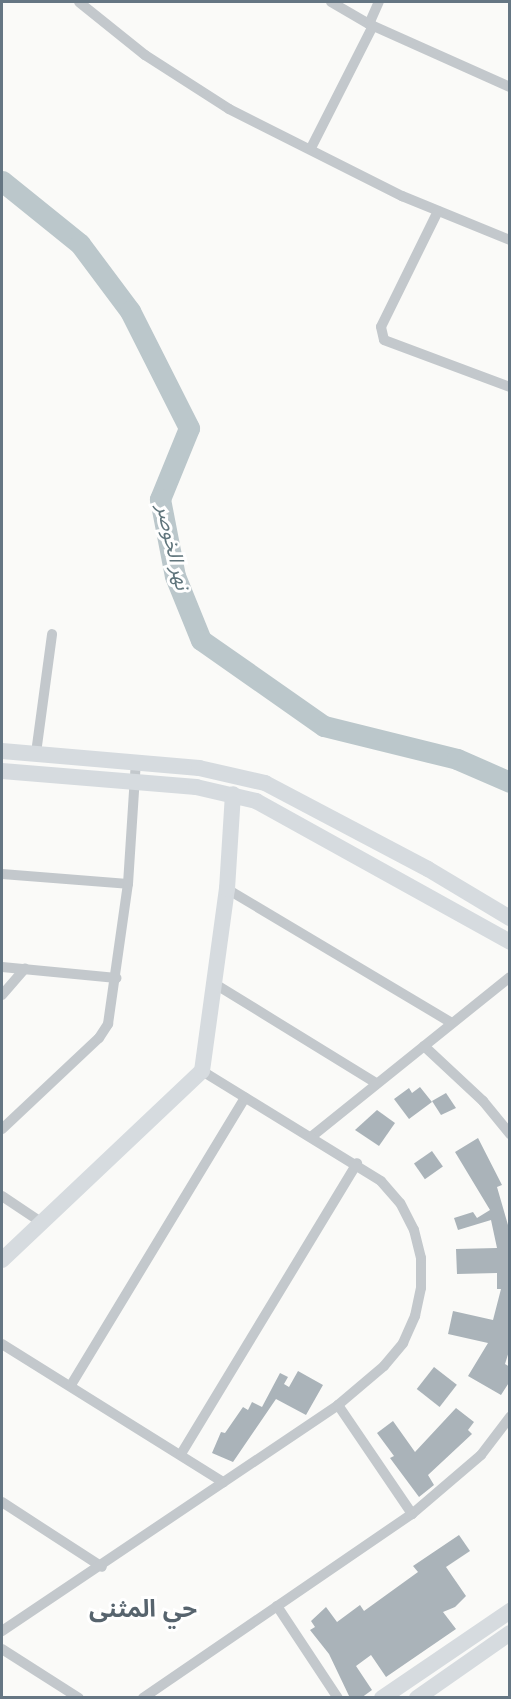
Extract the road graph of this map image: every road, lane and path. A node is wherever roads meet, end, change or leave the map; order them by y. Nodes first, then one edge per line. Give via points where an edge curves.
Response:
1 (79, 2) edge
2 (331, 2) edge
3 (379, 2) edge
4 (371, 25) junction
5 (510, 87) edge
6 (311, 148) junction
7 (438, 211) junction
8 (510, 240) edge
9 (510, 387) edge
10 (52, 634) dead end
11 (2, 751) edge
12 (36, 753) junction
13 (136, 761) junction
14 (2, 771) edge
15 (135, 780) junction
16 (233, 794) junction
17 (428, 869) junction
18 (2, 874) edge
19 (128, 885) junction
20 (417, 888) junction
21 (226, 889) junction
22 (510, 918) edge
23 (510, 942) edge
24 (2, 967) edge
25 (25, 969) junction
26 (510, 977) edge
27 (116, 978) junction
28 (215, 984) junction
29 (2, 995) edge
30 (450, 1022) junction
31 (424, 1046) junction
32 (202, 1071) junction
33 (376, 1083) junction
34 (245, 1098) junction
35 (2, 1129) edge
36 (510, 1134) edge
37 (311, 1137) junction
38 (357, 1163) junction
39 (2, 1196) edge
40 (41, 1222) junction
41 (2, 1260) edge
42 (2, 1344) edge
43 (71, 1385) junction
44 (338, 1405) junction
45 (510, 1417) edge
46 (181, 1454) junction
47 (223, 1482) junction
48 (2, 1502) edge
49 (412, 1514) junction
50 (102, 1567) junction
51 (277, 1606) junction
52 (510, 1611) edge
53 (2, 1631) edge
54 (510, 1634) edge
55 (2, 1649) edge
56 (79, 1698) edge
57 (142, 1698) edge
58 (338, 1698) edge
59 (382, 1698) edge
60 (417, 1698) edge

1 - 6 street via 146,55 229,109
2 - 4 street
3 - 4 street
4 - 5 street
4 - 6 street
6 - 7 street
7 - 8 street
7 - 9 street via 381,327 384,340
10 - 12 street
11 - 12 street
12 - 13 street
13 - 15 street
13 - 17 street via 215,770 265,783
14 - 15 street
15 - 16 street
15 - 19 street
16 - 20 street via 279,810
16 - 21 street
17 - 20 street
17 - 22 street
18 - 19 street
19 - 27 street
20 - 23 street
21 - 28 street
21 - 30 street
24 - 25 street
25 - 27 street
25 - 29 street
26 - 30 street
27 - 35 street via 108,1024 99,1038
28 - 32 street
28 - 33 street
30 - 31 street
31 - 33 street
31 - 36 street via 483,1101
32 - 34 street
32 - 40 street
33 - 37 street
34 - 37 street
34 - 43 street
37 - 38 street
38 - 44 street via 381,1181 400,1203 414,1230 421,1258 421,1288 415,1316 403,1343 384,1366
38 - 46 street
39 - 40 street
40 - 41 street
42 - 43 street
43 - 46 street
44 - 47 street
44 - 49 street
45 - 49 street via 481,1455
46 - 47 street
47 - 50 street
48 - 50 street
49 - 51 street
50 - 53 street
51 - 57 street
51 - 58 street
52 - 59 street
54 - 60 street
55 - 56 street

